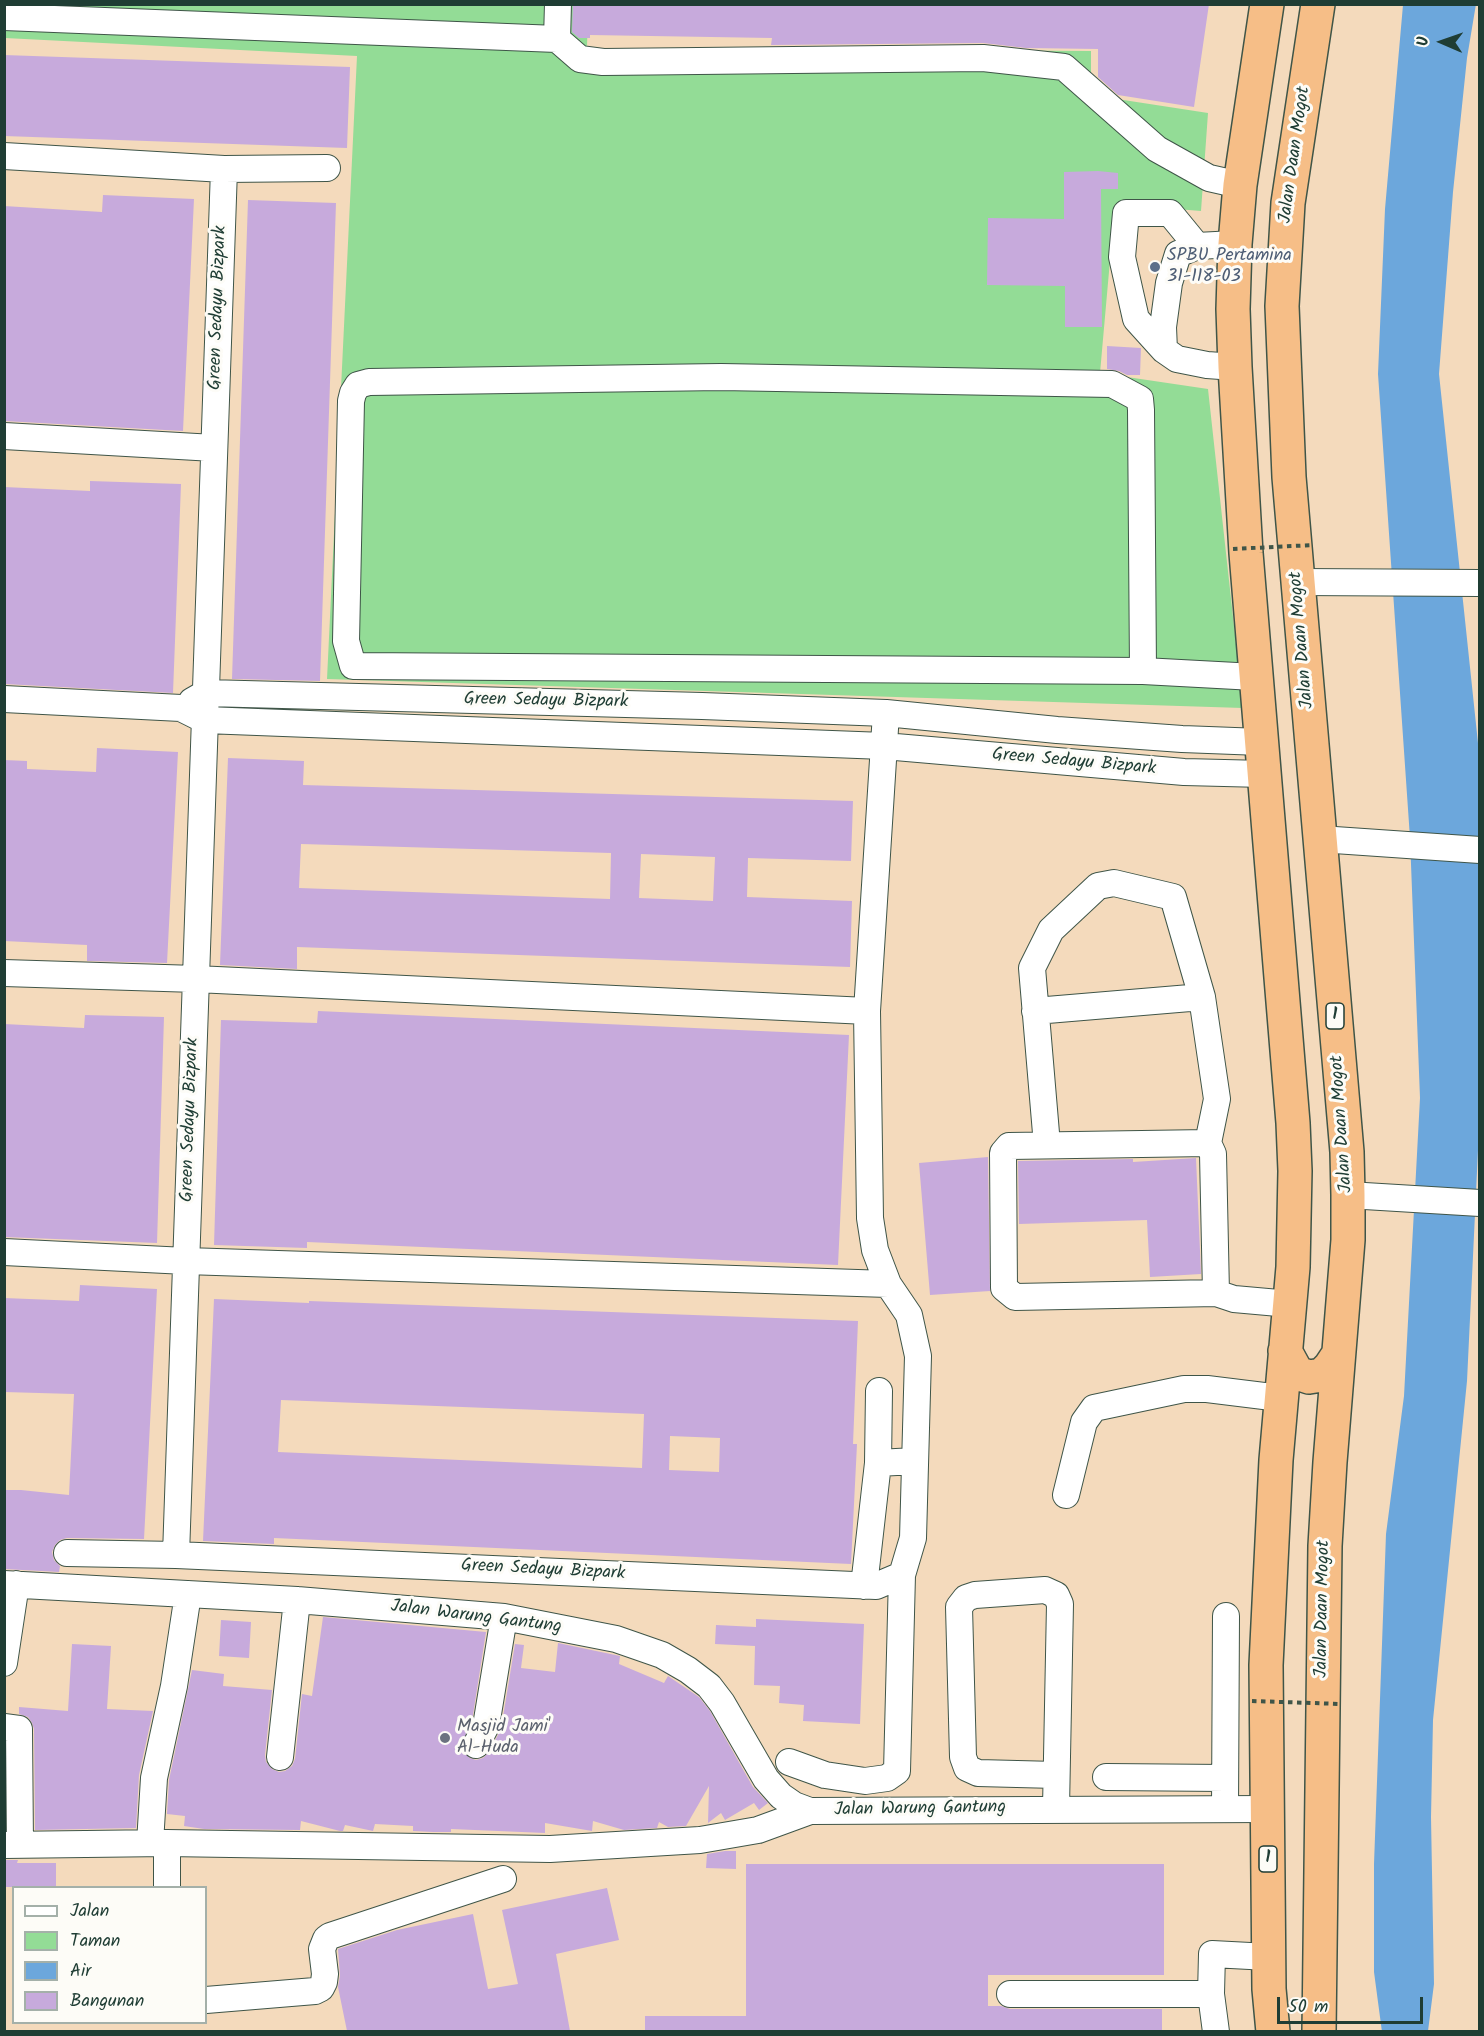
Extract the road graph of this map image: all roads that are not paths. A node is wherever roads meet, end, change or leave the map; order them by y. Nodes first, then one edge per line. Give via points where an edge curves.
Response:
1 (558, 4) edge
2 (1267, 4) edge
3 (1318, 4) edge
4 (4, 17) edge
5 (557, 39) junction
6 (1258, 61) junction
7 (1308, 73) junction
8 (4, 156) edge
9 (327, 168) dead end
10 (224, 169) junction
11 (1240, 185) junction
12 (1235, 244) junction
13 (1197, 246) junction
14 (1164, 350) junction
15 (1235, 367) junction
16 (4, 436) edge
17 (214, 448) junction
18 (1298, 582) junction
19 (1479, 583) edge
20 (1143, 671) junction
21 (1255, 677) junction
22 (206, 693) junction
23 (4, 699) edge
24 (181, 708) junction
25 (886, 713) junction
26 (205, 720) junction
27 (1261, 742) junction
28 (884, 746) junction
29 (1264, 774) junction
30 (1334, 841) junction
31 (1479, 850) edge
32 (4, 973) edge
33 (196, 979) junction
34 (1202, 997) junction
35 (867, 1011) junction
36 (1035, 1011) junction
37 (1208, 1143) junction
38 (1047, 1145) junction
39 (1348, 1195) junction
40 (1479, 1203) edge
41 (4, 1252) edge
42 (186, 1261) junction
43 (888, 1284) junction
44 (1216, 1293) junction
45 (1290, 1304) junction
46 (1285, 1351) junction
47 (1338, 1355) junction
48 (879, 1391) dead end
49 (1280, 1398) junction
50 (1276, 1460) junction
51 (915, 1461) junction
52 (1330, 1462) junction
53 (878, 1463) junction
54 (1066, 1495) dead end
55 (67, 1553) dead end
56 (176, 1554) junction
57 (902, 1575) junction
58 (10, 1584) edge
59 (864, 1586) junction
60 (188, 1594) junction
61 (297, 1600) junction
62 (1226, 1616) dead end
63 (504, 1617) junction
64 (4, 1663) edge
65 (4, 1727) edge
66 (476, 1745) dead end
67 (280, 1757) dead end
68 (789, 1762) dead end
69 (1056, 1775) junction
70 (1106, 1777) dead end
71 (1225, 1778) junction
72 (1056, 1808) junction
73 (1225, 1808) junction
74 (1268, 1809) junction
75 (810, 1811) junction
76 (159, 1843) junction
77 (12, 1845) edge
78 (503, 1879) dead end
79 (167, 1886) edge
80 (1269, 1957) junction
81 (1010, 1994) dead end
82 (1211, 1994) junction
83 (207, 2000) edge
84 (1216, 2031) edge
85 (1273, 2031) edge
86 (1319, 2031) edge

1 - 5 street
2 - 6 highway, 1
3 - 7 highway, Jalan Daan Mogot / 1
4 - 5 street
5 - 11 street via 580,59 603,62 983,58 1064,67 1157,149 1209,178
6 - 7 highway via 1266,53 1288,49 1305,62
6 - 11 highway, 1
7 - 18 highway, Jalan Daan Mogot / 1 via 1288,203 1282,306
8 - 10 street
9 - 10 street
10 - 17 street, Green Sedayu Bizpark
11 - 12 highway, 1
12 - 13 street
12 - 15 highway, 1
13 - 14 street via 1178,254 1164,316
13 - 14 street via 1170,213 1126,213 1122,257 1136,319
14 - 15 street via 1207,365
15 - 21 highway, 1
16 - 17 street
17 - 22 street, Green Sedayu Bizpark
18 - 19 street
18 - 30 highway, Jalan Daan Mogot / 1
20 - 20 street via 1140,399 1112,384 721,377 369,382 358,385 353,393 346,641 353,666
20 - 21 street
21 - 27 highway, 1
22 - 24 street
22 - 25 street, Green Sedayu Bizpark
22 - 26 street, Green Sedayu Bizpark
23 - 24 street, Green Sedayu Bizpark
24 - 26 street, Green Sedayu Bizpark
25 - 27 street, Green Sedayu Bizpark via 1057,730
25 - 28 street
26 - 28 street, Green Sedayu Bizpark
26 - 33 street, Green Sedayu Bizpark
27 - 29 highway, 1
28 - 29 street, Green Sedayu Bizpark via 1184,772
28 - 35 street
29 - 45 highway, 1 via 1293,1123 1295,1217
30 - 31 street
30 - 39 highway, Jalan Daan Mogot / 1
32 - 33 street
33 - 35 street
33 - 42 street, Green Sedayu Bizpark
34 - 36 street
34 - 36 street via 1173,897 1114,883 1098,886 1051,930 1032,968
34 - 37 street via 1217,1099
35 - 43 street via 870,1218 875,1250
36 - 38 street
37 - 38 street
37 - 44 street via 1213,1154
38 - 44 street via 1009,1146 1004,1152 1004,1288 1015,1297
39 - 40 street
39 - 47 highway, Jalan Daan Mogot / 1
41 - 42 street
42 - 43 street
42 - 56 street, Green Sedayu Bizpark
43 - 51 street via 909,1315 918,1356
44 - 45 street via 1234,1299
45 - 46 highway, 1
46 - 47 highway via 1297,1373 1310,1377 1322,1375
46 - 49 highway, 1
47 - 52 highway, Jalan Daan Mogot / 1
48 - 53 street
49 - 50 highway, 1
49 - 54 street via 1184,1389 1094,1408 1084,1422
50 - 52 highway via 1292,1441 1304,1439 1316,1443
50 - 74 highway, 1 via 1266,1676
51 - 53 street
51 - 57 street via 913,1538
52 - 86 highway, Jalan Daan Mogot / 1 via 1323,1620
53 - 59 street
55 - 56 street
56 - 59 street, Green Sedayu Bizpark
57 - 59 street, Green Sedayu Bizpark via 876,1586
57 - 68 street via 897,1771 887,1778 865,1781 825,1775
58 - 60 street, Jalan Warung Gantung
58 - 64 street
60 - 61 street, Jalan Warung Gantung
60 - 76 street via 154,1778
61 - 63 street, Jalan Warung Gantung
61 - 67 street
62 - 71 street
63 - 66 street via 486,1726
63 - 75 street, Jalan Warung Gantung via 634,1644 688,1670 709,1686 722,1703 766,1779 794,1805
65 - 77 street via 19,1729
69 - 69 street via 978,1773 968,1768 963,1758 959,1607 966,1598 1046,1590 1056,1595 1060,1604
69 - 72 street
70 - 71 street
71 - 73 street
72 - 73 street, Jalan Warung Gantung
72 - 75 street, Jalan Warung Gantung
73 - 74 street, Jalan Warung Gantung
74 - 80 highway, 1
75 - 76 street via 758,1830 700,1840 550,1849
76 - 77 street
76 - 79 street
78 - 83 street via 330,1936 322,1949 324,1982 315,1991
80 - 82 street via 1212,1954
80 - 85 highway, 1
81 - 82 street
82 - 84 street

